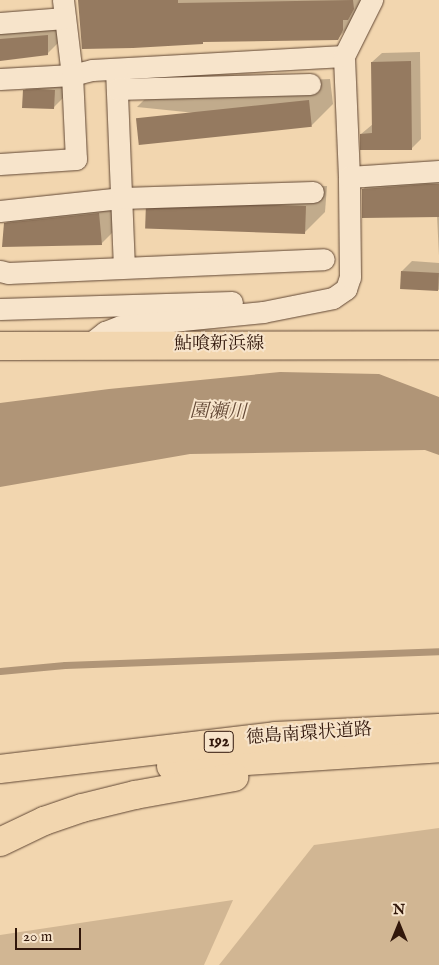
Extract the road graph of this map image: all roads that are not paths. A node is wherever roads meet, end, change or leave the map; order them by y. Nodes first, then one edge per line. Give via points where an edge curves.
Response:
1 (372, 0) edge
2 (64, 9) edge
3 (0, 23) edge
4 (344, 56) junction
5 (72, 75) junction
6 (0, 78) edge
7 (117, 79) junction
8 (310, 84) dead end
9 (0, 164) edge
10 (439, 171) edge
11 (349, 177) junction
12 (314, 192) dead end
13 (122, 198) junction
14 (0, 211) edge
15 (324, 259) dead end
16 (124, 267) junction
17 (0, 270) edge
18 (333, 298) junction
19 (0, 309) edge
20 (439, 345) edge
21 (0, 346) edge
22 (87, 346) junction
23 (439, 728) edge
24 (275, 736) junction
25 (428, 749) edge
26 (0, 755) edge
27 (0, 769) edge
28 (0, 786) edge
29 (0, 842) edge

1 - 4 street
2 - 3 street
2 - 5 street
4 - 7 street
4 - 11 street
5 - 6 street
5 - 7 street
5 - 9 street via 76,159
7 - 8 street
7 - 13 street
10 - 11 street
11 - 18 street via 350,277 346,289
12 - 13 street
13 - 14 street
13 - 16 street
15 - 16 street
16 - 17 street via 8,273
18 - 19 street
18 - 22 street via 263,312 121,326 105,332
20 - 22 main road, 鮎喰新浜線
21 - 22 main road, 鮎喰新浜線
23 - 24 main road, 徳島南環状道路 / 192
24 - 26 main road
24 - 27 main road, 徳島南環状道路 / 192
25 - 28 main road, 徳島南環状道路 / 192 via 166,766
25 - 29 main road via 232,777 135,795 44,821

